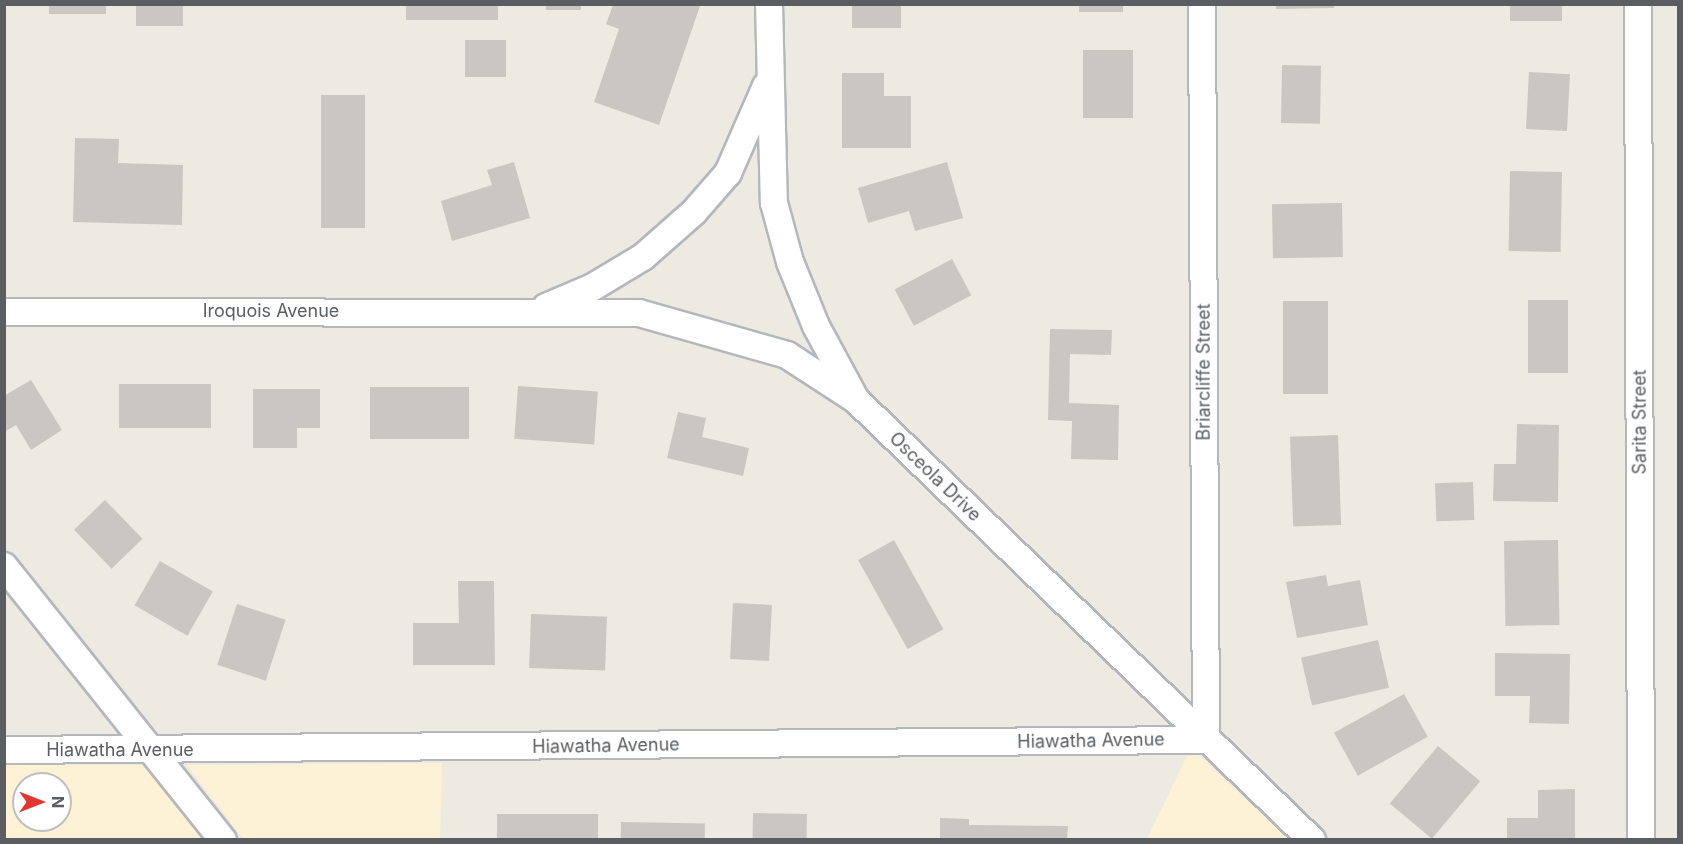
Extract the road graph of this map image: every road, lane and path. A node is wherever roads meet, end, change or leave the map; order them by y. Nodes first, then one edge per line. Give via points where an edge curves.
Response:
1 (769, 4) edge
2 (1202, 4) edge
3 (1638, 4) edge
4 (768, 80) junction
5 (538, 310) junction
6 (4, 312) edge
7 (856, 400) junction
8 (4, 566) edge
9 (1206, 740) junction
10 (4, 750) edge
11 (155, 750) junction
12 (222, 840) edge
13 (1312, 840) edge
14 (1641, 840) edge

1 - 4 street, Osceola Drive
2 - 9 street, Briarcliffe Street
3 - 14 street, Sarita Street
4 - 5 street, Iroquois Avenue via 728,173 694,212 643,257 593,286
4 - 7 street, Osceola Drive via 774,203 816,326
5 - 6 street, Iroquois Avenue
5 - 7 street, Iroquois Avenue via 639,313 708,330 787,355
7 - 9 street, Osceola Drive
8 - 11 street
9 - 11 street, Hiawatha Avenue
9 - 13 street, Osceola Drive
10 - 11 street, Hiawatha Avenue
11 - 12 street

